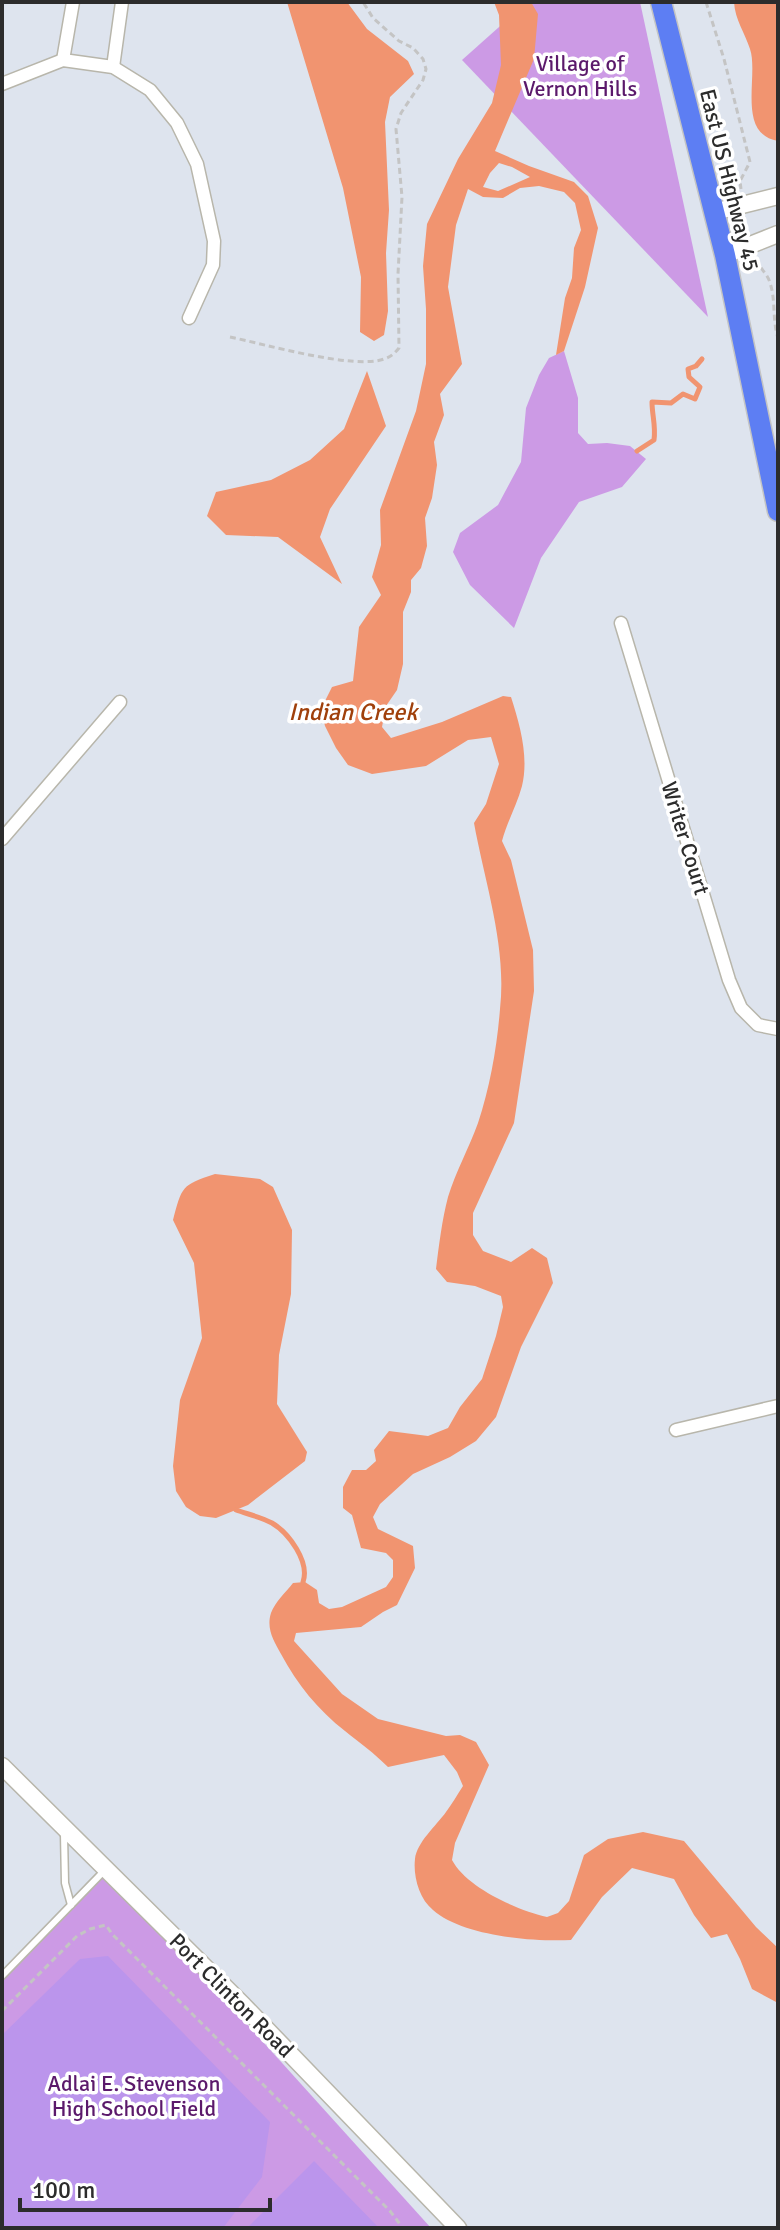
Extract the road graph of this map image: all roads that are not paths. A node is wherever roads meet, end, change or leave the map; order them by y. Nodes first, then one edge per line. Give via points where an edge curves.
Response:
1 (73, 2) edge
2 (122, 2) edge
3 (661, 2) edge
4 (63, 60) junction
5 (113, 67) junction
6 (2, 84) edge
7 (778, 196) edge
8 (714, 212) junction
9 (778, 234) edge
10 (725, 255) junction
11 (189, 318) dead end
12 (778, 511) edge
13 (621, 623) dead end
14 (120, 702) dead end
15 (2, 839) edge
16 (778, 1029) edge
17 (778, 1406) edge
18 (676, 1430) dead end
19 (2, 1766) edge
20 (64, 1828) junction
21 (107, 1869) junction
22 (71, 1905) junction
23 (2, 1976) edge
24 (458, 2228) edge

1 - 4 street
2 - 5 street
3 - 8 main road, East US Highway 45
4 - 5 street
4 - 6 street
5 - 11 street via 150,90 177,123 197,164 214,241 213,265
7 - 8 street
8 - 10 main road, East US Highway 45
9 - 10 street
10 - 12 main road, East US Highway 45
13 - 16 street, Writer Court via 729,980 749,1017
14 - 15 street
17 - 18 street
19 - 20 street, Port Clinton Road
20 - 21 street, Port Clinton Road
20 - 22 lane
21 - 22 lane
21 - 24 street, Port Clinton Road
22 - 23 lane

